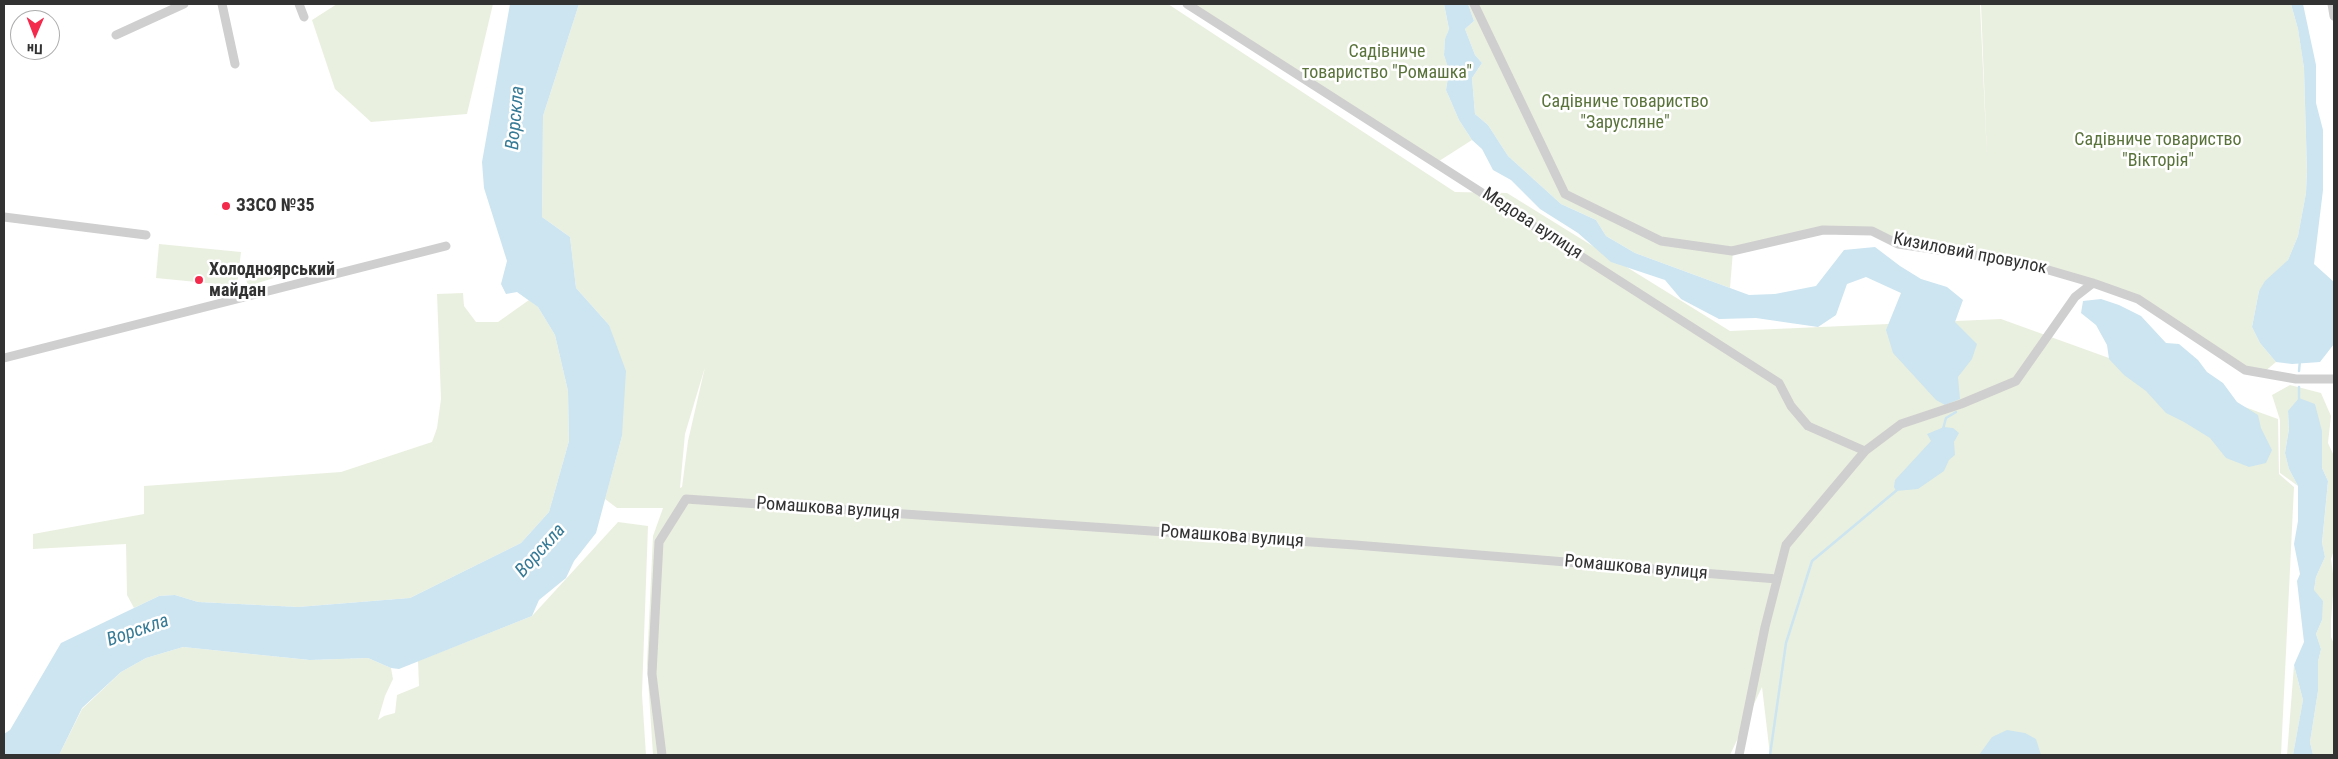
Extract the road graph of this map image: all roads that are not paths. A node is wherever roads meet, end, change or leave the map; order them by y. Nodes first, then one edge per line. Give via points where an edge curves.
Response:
1 (184, 4) edge
2 (222, 4) edge
3 (299, 4) edge
4 (1187, 4) edge
5 (1474, 4) edge
6 (2332, 4) edge
7 (2334, 16) edge
8 (304, 17) dead end
9 (116, 35) dead end
10 (235, 64) dead end
11 (4, 217) edge
12 (146, 236) dead end
13 (446, 246) dead end
14 (2093, 283) junction
15 (4, 358) edge
16 (2334, 379) edge
17 (1865, 451) junction
18 (1777, 579) junction
19 (662, 755) edge
20 (1739, 755) edge

1 - 9 street
2 - 10 street
3 - 8 street
4 - 17 street, Медова вулиця via 1779,383 1791,406 1808,426
5 - 14 street, Кизиловий провулок via 1565,194 1662,242 1732,250 1822,230 1872,231 1898,244 2021,262
6 - 7 street
11 - 12 street
13 - 15 street
14 - 16 street, Кизиловий провулок via 2138,299 2245,370 2296,379
14 - 17 street via 2075,297 2016,381 1901,424
17 - 18 street via 1786,545
18 - 19 street, Ромашкова вулиця via 1355,545 686,499 659,542 652,674
18 - 20 street

